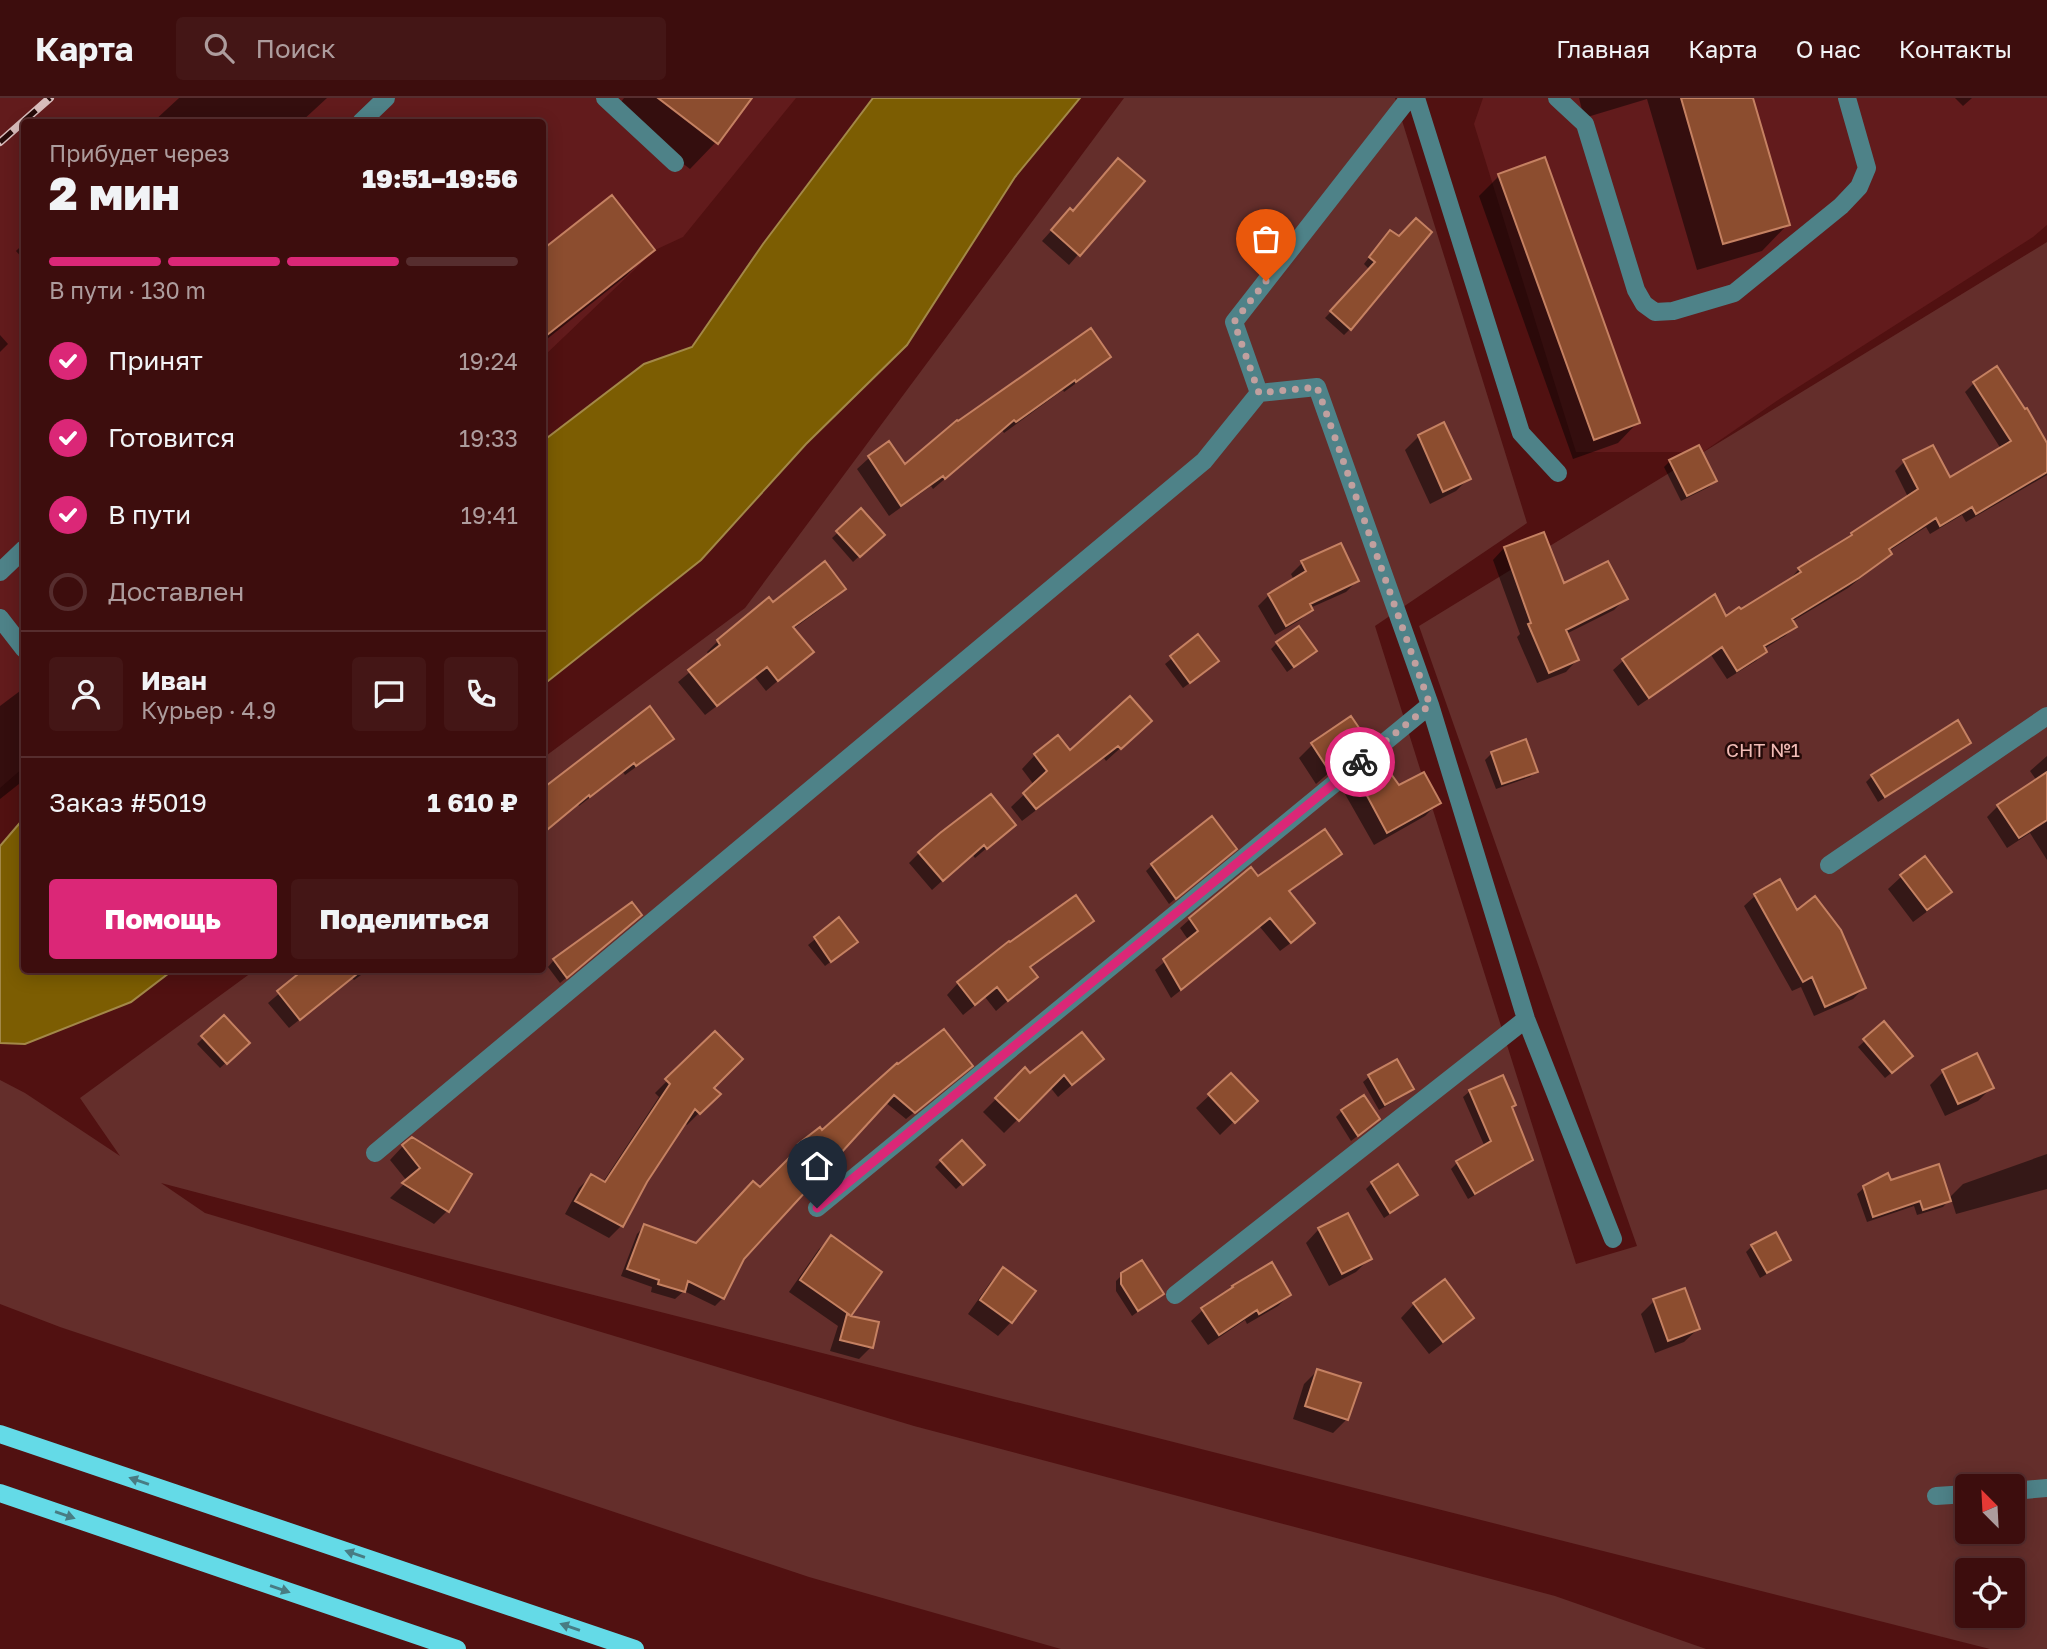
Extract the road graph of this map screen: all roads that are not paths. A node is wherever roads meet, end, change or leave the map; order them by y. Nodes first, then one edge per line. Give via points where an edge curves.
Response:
1 (386, 98) edge
2 (606, 98) edge
3 (1409, 98) edge
4 (1416, 98) edge
5 (1558, 98) edge
6 (1847, 98) edge
7 (368, 119) edge
8 (675, 163) dead end
9 (1259, 393) junction
10 (1558, 473) dead end
11 (21, 552) edge
12 (0, 572) edge
13 (0, 618) edge
14 (21, 645) edge
15 (1430, 705) junction
16 (2047, 716) edge
17 (1829, 865) dead end
18 (1526, 1019) junction
19 (375, 1153) dead end
20 (817, 1208) dead end
21 (1613, 1239) dead end
22 (1175, 1295) dead end
23 (0, 1434) edge
24 (2047, 1488) edge
25 (2025, 1490) edge
26 (0, 1493) edge
27 (1955, 1495) edge
28 (1936, 1496) dead end
29 (457, 1649) edge
30 (635, 1649) edge

1 - 7 street
2 - 8 street
3 - 9 street via 1234,322
4 - 10 street via 1521,433
5 - 6 street via 1586,124 1636,290 1655,312 1734,293 1842,206 1859,187 1867,168
9 - 15 street via 1317,387
9 - 19 street via 1204,461
11 - 12 street
13 - 14 street
15 - 18 street
15 - 20 street
16 - 17 street
18 - 21 street
18 - 22 street
30 -> 23 main road
24 - 25 street
26 -> 29 main road
27 - 28 street

